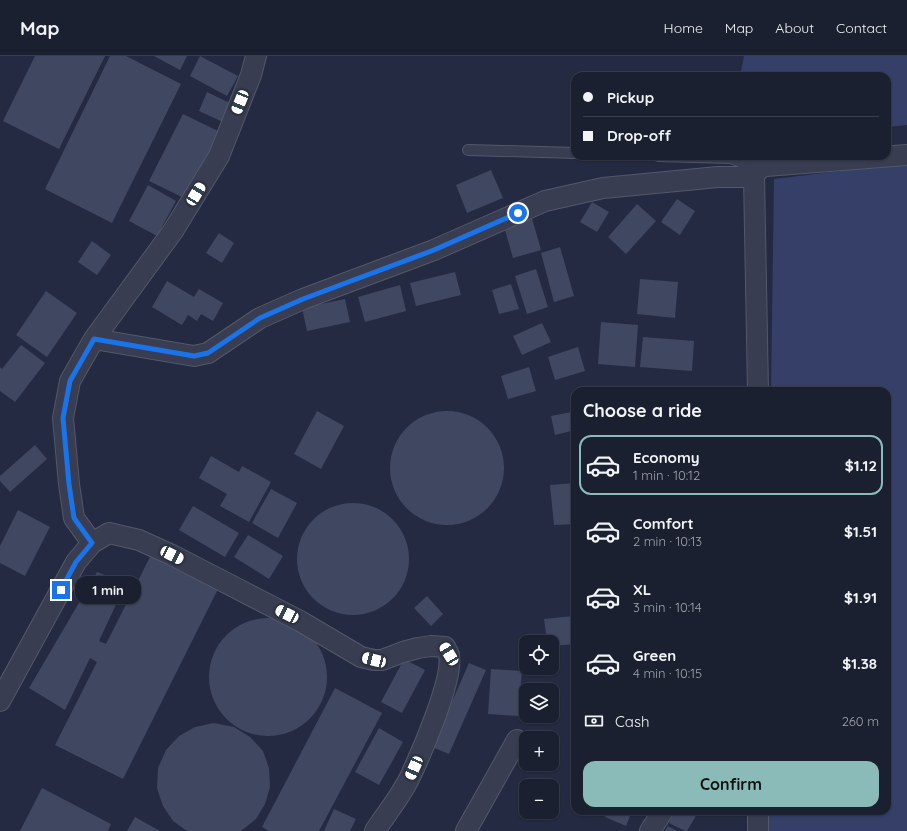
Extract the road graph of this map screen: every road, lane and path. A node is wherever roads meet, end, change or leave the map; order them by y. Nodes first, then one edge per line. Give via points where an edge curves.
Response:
1 (256, 56) edge
2 (468, 150) dead end
3 (571, 154) edge
4 (907, 155) edge
5 (891, 156) edge
6 (734, 160) edge
7 (843, 160) edge
8 (756, 173) junction
9 (94, 339) junction
10 (758, 387) edge
11 (92, 543) junction
12 (0, 702) edge
13 (517, 740) dead end
14 (660, 815) edge
15 (758, 815) edge
16 (375, 831) edge
17 (466, 831) edge
18 (650, 831) edge
19 (758, 831) edge

1 - 9 street via 252,75 219,156 173,231
2 - 3 lane
4 - 5 street
6 - 8 lane
7 - 8 street via 766,166
8 - 9 street via 603,188 545,201 434,250 310,296 260,318 208,353 194,356
8 - 10 street
9 - 11 street via 70,381 63,418 74,518
11 - 12 street via 76,562
11 - 16 street via 109,533 139,540 300,621 361,657 382,660 418,648 445,647 449,654 449,667 431,728 408,781
13 - 17 street
14 - 18 street
15 - 19 street

